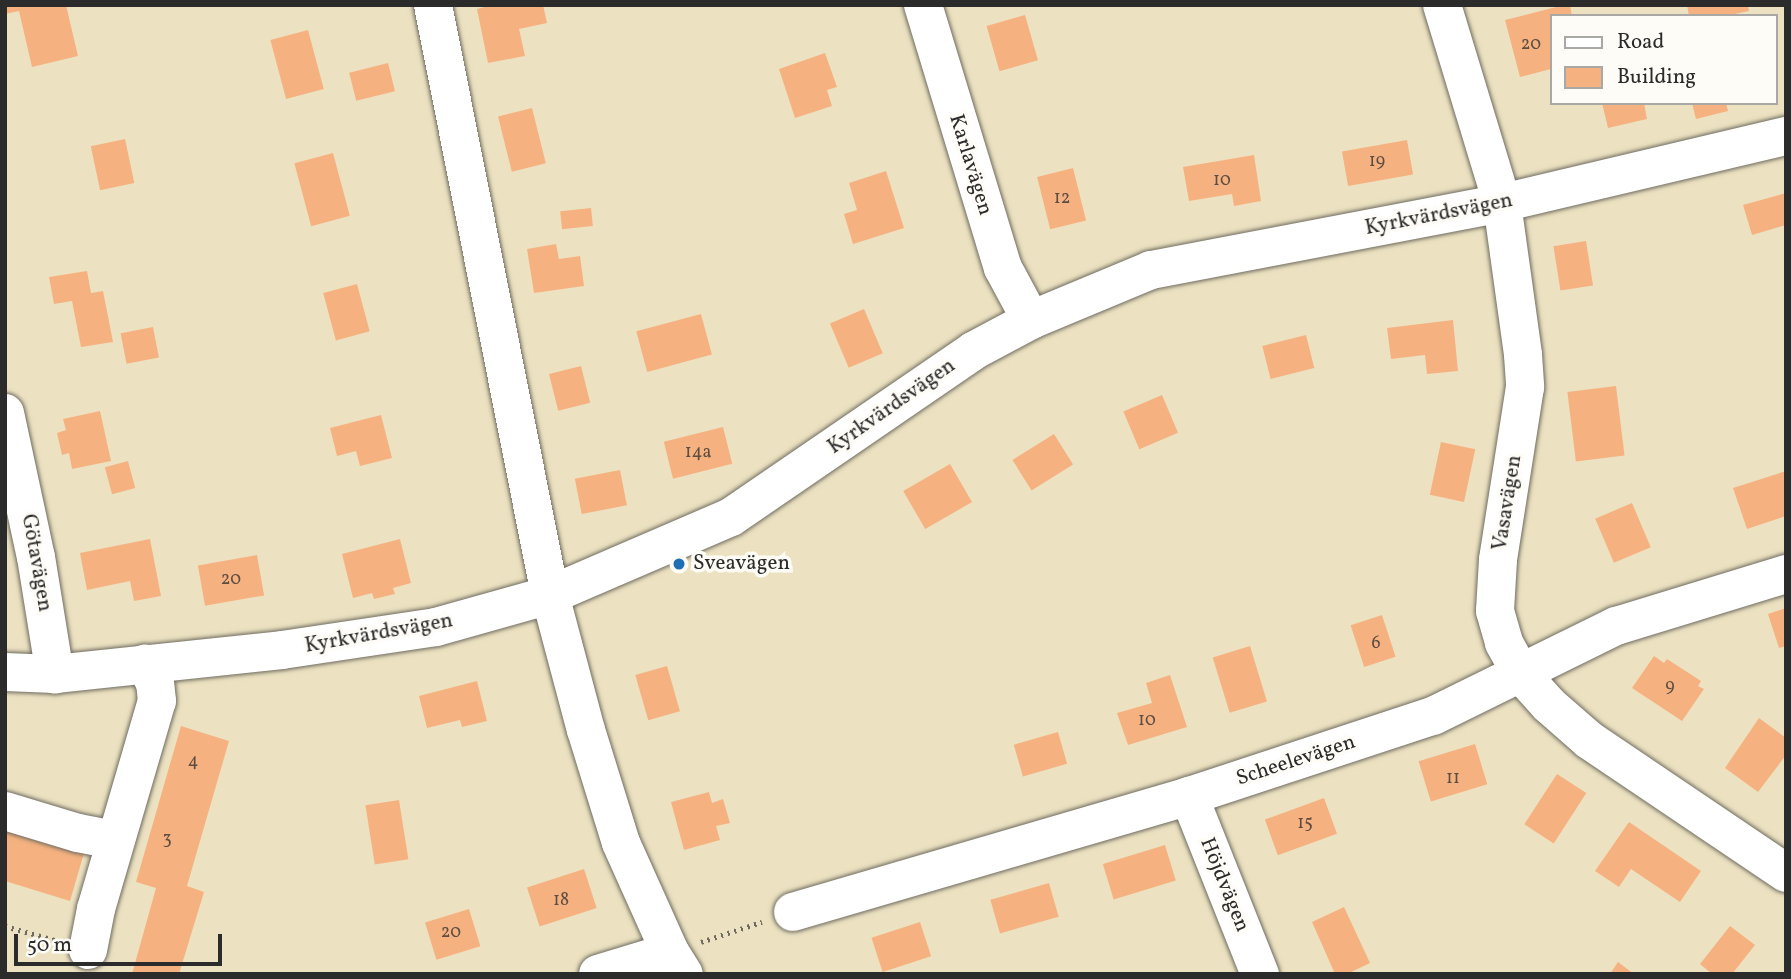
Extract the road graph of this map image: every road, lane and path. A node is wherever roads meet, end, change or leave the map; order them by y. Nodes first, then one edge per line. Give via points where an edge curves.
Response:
1 (433, 5) edge
2 (923, 5) edge
3 (1442, 5) edge
4 (1786, 136) edge
5 (1502, 203) junction
6 (1031, 320) junction
7 (5, 412) edge
8 (1786, 574) edge
9 (550, 595) junction
10 (145, 663) junction
11 (5, 672) edge
12 (55, 674) junction
13 (1522, 675) junction
14 (1189, 796) junction
15 (5, 811) edge
16 (116, 840) junction
17 (1786, 873) edge
18 (793, 912) joint
19 (88, 950) dead end
20 (677, 963) edge
21 (598, 974) edge
22 (1260, 974) edge

1 - 9 street
2 - 6 street, Karlavägen via 1003,268
3 - 5 street, Vasavägen
4 - 5 street, Kyrkvärdsvägen
5 - 6 street, Kyrkvärdsvägen via 1151,270
5 - 13 street, Vasavägen via 1525,387 1495,611 1504,643
6 - 9 street, Kyrkvärdsvägen via 920,385 731,517
7 - 12 street, Götavägen
8 - 13 street, Scheelevägen via 1616,626
9 - 10 street, Kyrkvärdsvägen via 436,627 282,650
9 - 20 street via 621,843
10 - 12 street, Kyrkvärdsvägen
10 - 16 street via 155,683 157,701
11 - 12 street, Kyrkvärdsvägen
13 - 14 street, Scheelevägen via 1433,716
13 - 17 street, Vasavägen via 1589,740
14 - 18 street, Scheelevägen
14 - 22 street, Höjdvägen
15 - 16 street
16 - 19 street
18 - 20 path
20 - 21 street

